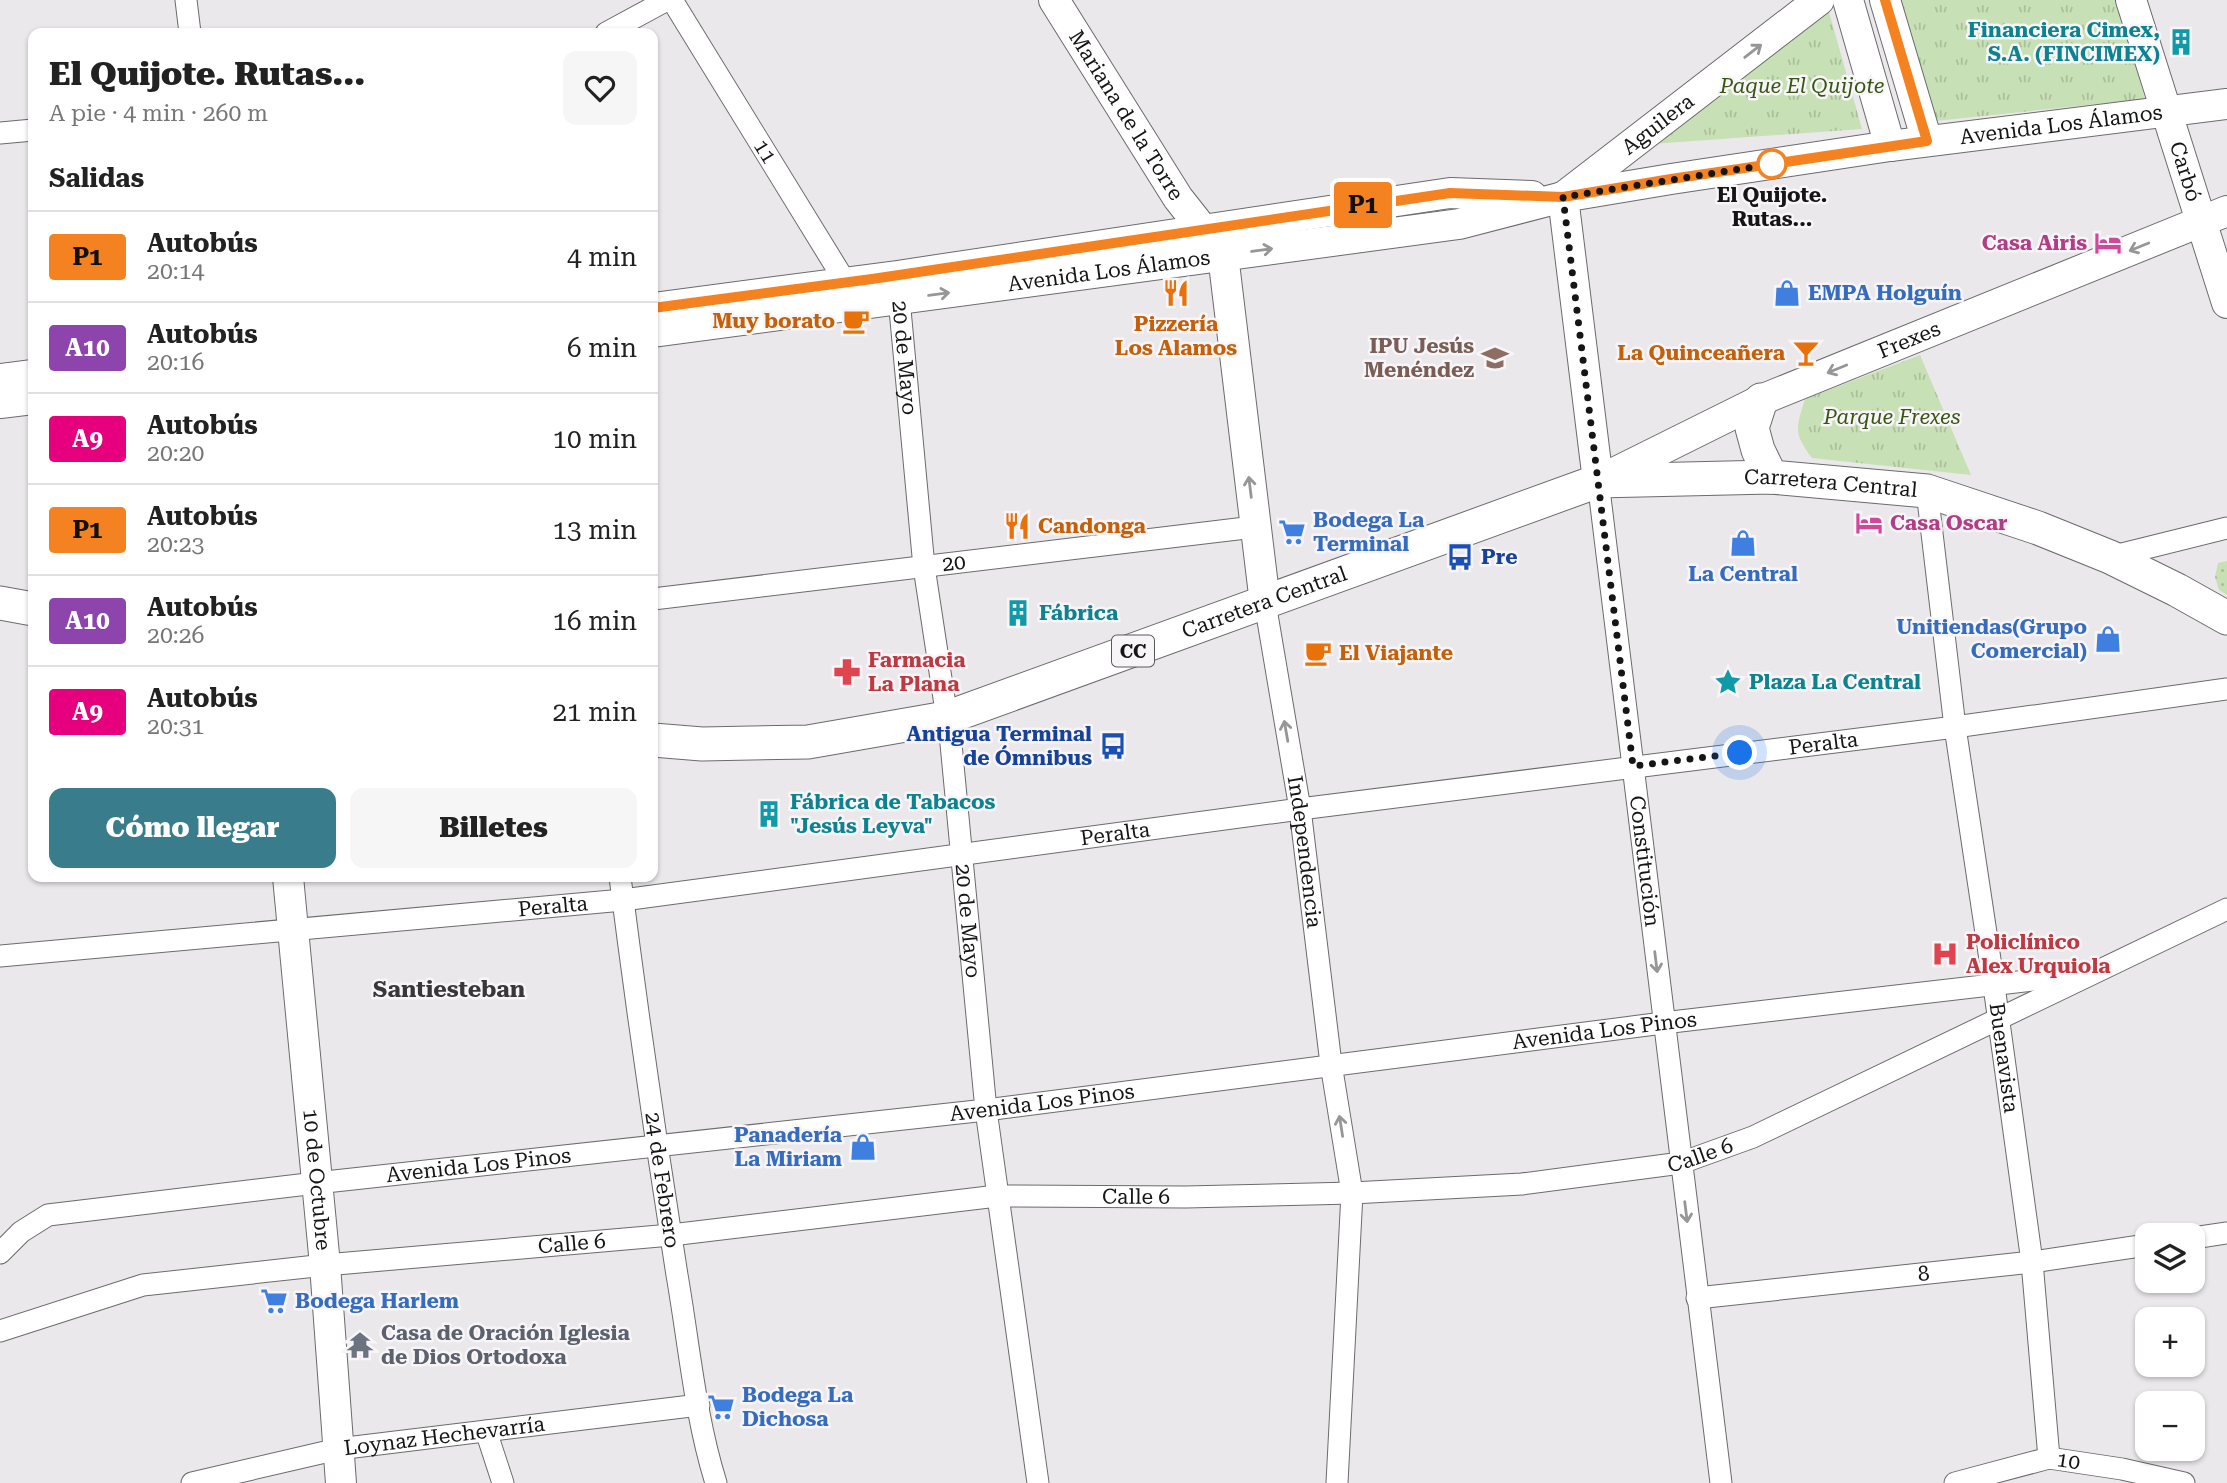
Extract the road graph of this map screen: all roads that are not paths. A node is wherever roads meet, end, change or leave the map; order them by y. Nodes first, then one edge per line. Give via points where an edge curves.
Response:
1 (186, 0) edge
2 (667, 0) edge
3 (672, 0) edge
4 (1054, 0) edge
5 (1819, 0) edge
6 (1848, 0) edge
7 (1885, 0) edge
8 (2131, 0) edge
9 (189, 28) edge
10 (615, 28) edge
11 (2227, 104) edge
12 (2167, 111) junction
13 (28, 130) edge
14 (0, 133) edge
15 (1927, 141) junction
16 (1890, 146) junction
17 (1563, 197) junction
18 (2214, 216) edge
19 (1202, 228) junction
20 (1223, 255) junction
21 (898, 288) junction
22 (850, 294) junction
23 (2227, 303) edge
24 (658, 308) edge
25 (658, 331) edge
26 (28, 376) edge
27 (0, 379) edge
28 (28, 400) edge
29 (1761, 400) junction
30 (0, 403) edge
31 (1771, 477) junction
32 (1598, 481) junction
33 (1927, 491) junction
34 (1254, 527) junction
35 (2227, 528) edge
36 (2110, 557) junction
37 (924, 567) junction
38 (658, 598) edge
39 (0, 603) edge
40 (1265, 604) junction
41 (28, 609) edge
42 (2227, 618) edge
43 (2227, 689) edge
44 (946, 718) junction
45 (1955, 727) junction
46 (658, 740) edge
47 (1633, 766) junction
48 (1300, 809) junction
49 (961, 856) junction
50 (289, 882) edge
51 (621, 882) edge
52 (623, 901) junction
53 (2227, 909) edge
54 (294, 931) junction
55 (0, 956) edge
56 (2098, 972) junction
57 (1994, 986) junction
58 (1998, 1018) junction
59 (1664, 1023) junction
60 (1331, 1065) junction
61 (986, 1110) junction
62 (657, 1146) junction
63 (1681, 1163) junction
64 (316, 1183) junction
65 (1352, 1193) junction
66 (997, 1196) junction
67 (2227, 1233) edge
68 (671, 1235) junction
69 (2205, 1236) edge
70 (2135, 1247) edge
71 (0, 1253) edge
72 (2032, 1262) junction
73 (325, 1265) junction
74 (1697, 1298) junction
75 (0, 1331) edge
76 (699, 1405) junction
77 (486, 1431) junction
78 (338, 1449) junction
79 (2049, 1458) junction
80 (192, 1483) edge
81 (341, 1483) edge
82 (503, 1483) edge
83 (716, 1483) edge
84 (1038, 1483) edge
85 (1337, 1483) edge
86 (1721, 1483) edge
87 (1955, 1483) edge
88 (2184, 1483) edge

1 - 9 street
2 - 10 street
3 - 22 street, 11
4 - 19 main road, Mariana de la Torre via 1178,198
17 -> 5 main road, Aguilera
6 - 16 main road
7 - 15 main road
8 - 12 main road, Carbó
11 - 12 main road, Avenida Los Álamos
12 - 15 main road, Avenida Los Álamos
12 - 18 main road, Carbó
13 - 14 street
15 - 16 main road, Avenida Los Álamos
16 - 17 main road, Avenida Los Álamos
17 - 19 main road, Avenida Los Álamos via 1450,193
20 -> 17 main road, Avenida Los Álamos via 1459,224
17 - 32 main road, Constitución
18 - 23 main road, Carbó
18 -> 29 main road, Frexes
19 - 20 main road
19 - 21 main road, Avenida Los Álamos
21 -> 20 main road, Avenida Los Álamos
34 -> 20 main road, Independencia
21 - 22 main road, Avenida Los Álamos
21 - 37 street, 20 de Mayo
22 - 24 main road, Avenida Los Álamos
22 - 25 main road, Avenida Los Álamos
26 - 27 main road
28 - 30 main road
29 - 31 main road via 1752,428
29 - 32 main road, Frexes
31 - 32 main road, Carretera Central / CC
31 - 33 main road, Carretera Central / CC
32 - 40 main road, Carretera Central / CC
32 - 47 street, Constitución
33 - 36 main road, Carretera Central / CC
33 - 45 street, Buenavista
34 - 37 street, 20
34 - 40 main road, Independencia
35 - 36 street
36 - 42 main road, Carretera Central / CC
37 - 38 street, 20
37 - 44 street, 20 de Mayo
39 - 41 main road
40 - 44 main road, Carretera Central / CC
48 -> 40 street, Independencia
43 - 45 street, Peralta
44 - 46 main road, Carretera Central / CC via 808,742
44 - 49 street, 20 de Mayo
45 - 47 street, Peralta
45 - 57 street, Buenavista
47 - 48 street, Peralta
47 -> 59 street, Constitución
48 - 49 street, Peralta
48 - 60 street, Independencia
49 - 52 street, Peralta
49 - 61 street, 20 de Mayo
50 - 54 main road, 10 de Octubre
51 - 52 street, 24 de Febrero
52 - 54 street, Peralta
52 - 62 street, 24 de Febrero
53 - 56 street, Calle 6
54 - 55 street, Peralta
54 - 64 main road, 10 de Octubre
56 - 57 street, Avenida Los Pinos
56 - 58 street, Calle 6
57 - 58 street, Buenavista
57 - 59 street, Avenida Los Pinos
58 - 63 street, Calle 6 via 1753,1137
58 - 72 street, Buenavista
59 - 60 street, Avenida Los Pinos
59 - 63 street, Constitución
60 - 61 street, Avenida Los Pinos
65 -> 60 street, Independencia
61 - 62 street, Avenida Los Pinos
61 - 66 street, 20 de Mayo
62 - 64 street, Avenida Los Pinos
62 - 68 street, 24 de Febrero
63 - 65 street, Calle 6 via 1522,1184
63 -> 74 street, Constitución
64 - 71 street, Avenida Los Pinos via 48,1215
64 - 73 main road, 10 de Octubre
65 - 66 street, Calle 6 via 1186,1198
65 - 85 street, Independencia
66 - 68 street, Calle 6
66 - 84 street, 20 de Mayo
67 - 69 street
68 - 73 street, Calle 6
68 - 76 street, 24 de Febrero
70 - 72 street, 8
72 - 74 street, 8
72 - 79 street, Buenavista
73 - 75 street, Calle 6 via 143,1285
73 - 78 main road, 10 de Octubre
74 - 86 street, Constitución
76 - 77 street, Loynaz Hechevarría
76 - 83 street, 24 de Febrero
77 - 78 street, Loynaz Hechevarría
77 - 82 street
78 - 80 street, Loynaz Hechevarría
78 - 81 main road, 10 de Octubre
79 - 87 street, 10
79 - 88 street, 10

